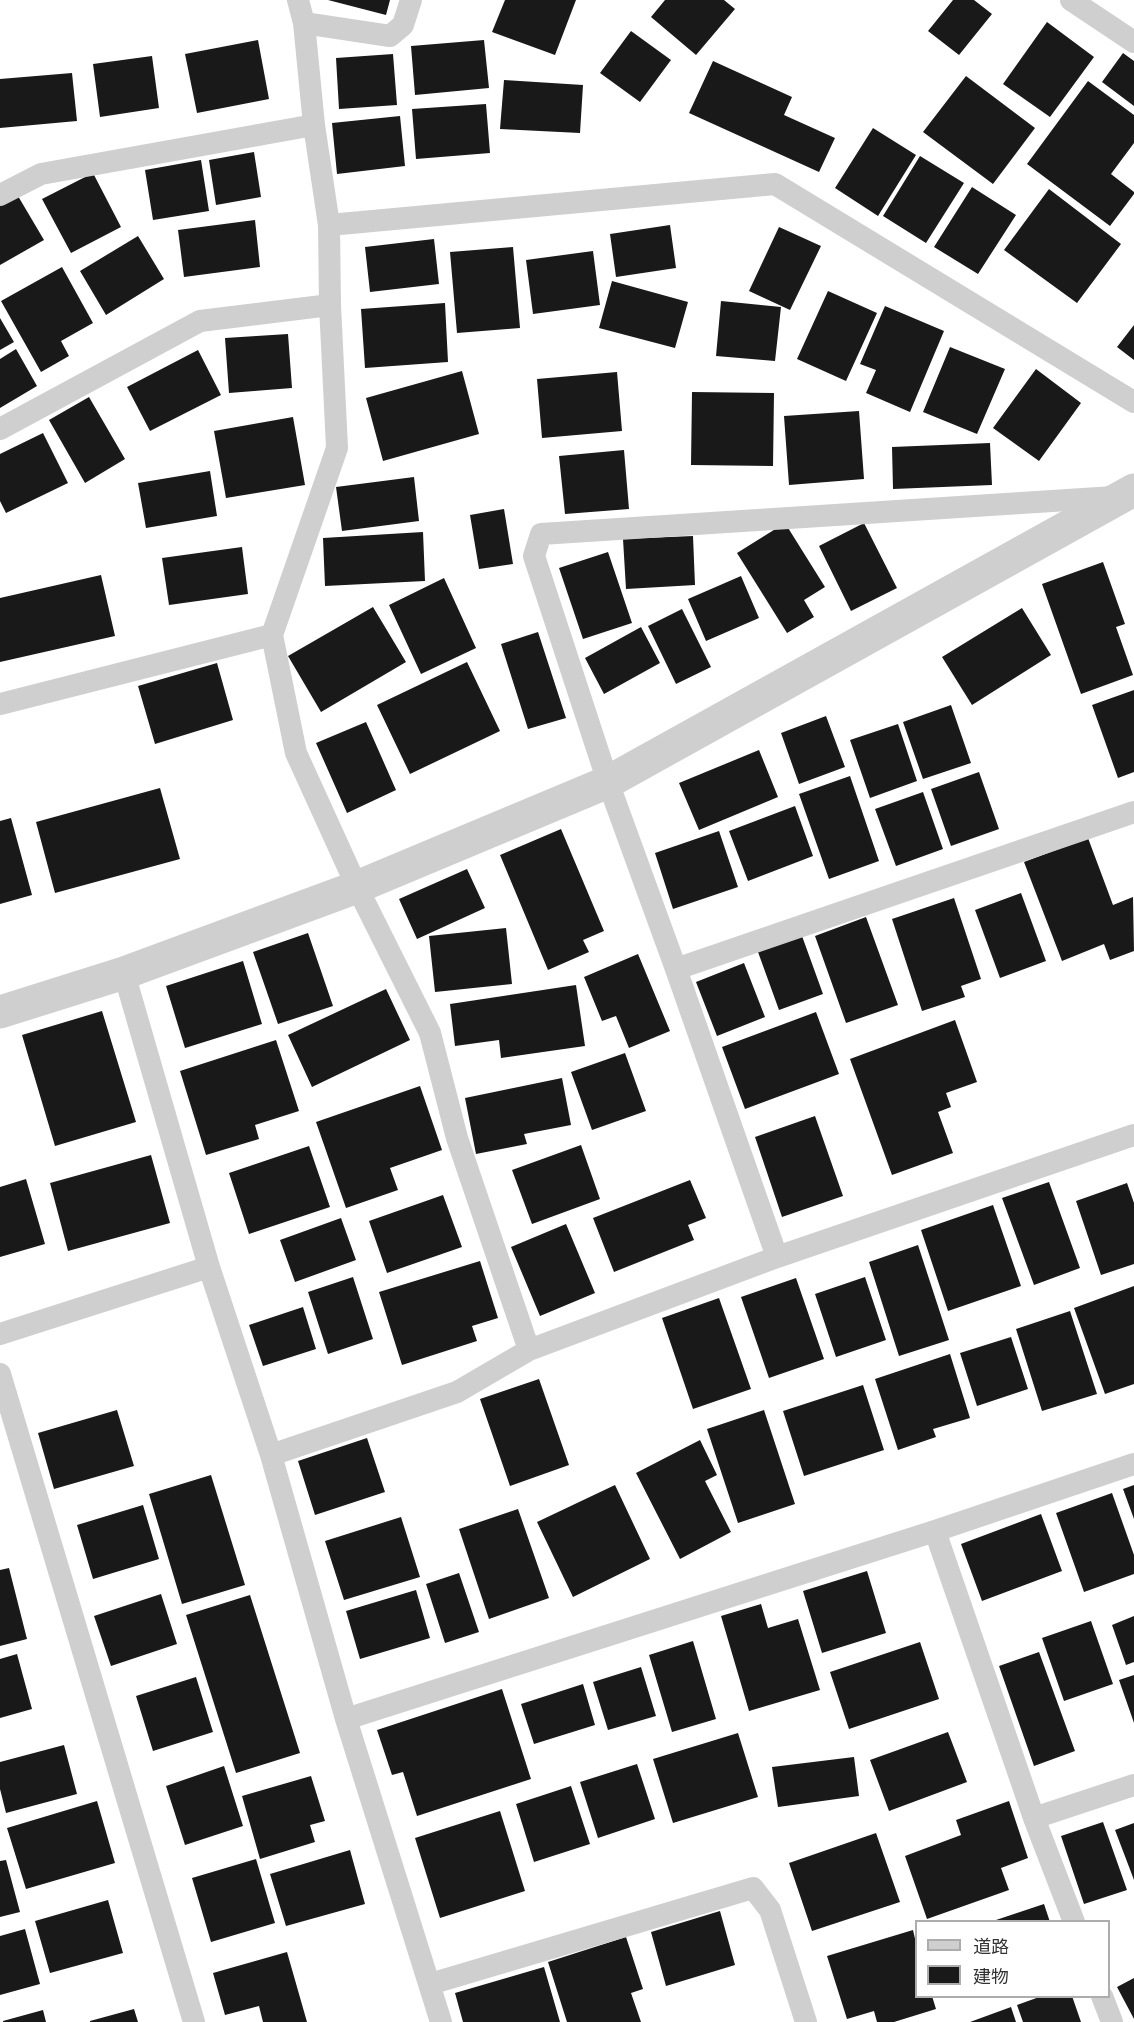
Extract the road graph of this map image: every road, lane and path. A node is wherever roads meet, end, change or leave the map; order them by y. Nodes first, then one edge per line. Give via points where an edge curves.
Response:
1 (297, 0) edge
2 (411, 0) edge
3 (1071, 0) edge
4 (304, 23) junction
5 (1134, 42) edge
6 (314, 125) junction
7 (0, 195) edge
8 (328, 225) junction
9 (330, 305) junction
10 (1134, 402) edge
11 (0, 429) edge
12 (1129, 493) edge
13 (272, 635) junction
14 (0, 704) edge
15 (608, 782) junction
16 (1134, 812) edge
17 (357, 887) junction
18 (676, 969) junction
19 (124, 974) junction
20 (0, 1012) edge
21 (1134, 1135) edge
22 (777, 1257) junction
23 (209, 1267) junction
24 (0, 1334) edge
25 (529, 1350) junction
26 (0, 1374) edge
27 (271, 1455) junction
28 (1134, 1464) edge
29 (935, 1531) junction
30 (346, 1719) junction
31 (1134, 1785) edge
32 (1034, 1818) junction
33 (1073, 1920) edge
34 (430, 1984) junction
35 (1103, 1998) edge
36 (194, 2022) edge
37 (441, 2022) edge
38 (806, 2022) edge
39 (1112, 2022) edge

1 - 4 lane
2 - 4 lane via 403,25 390,36
3 - 5 lane
4 - 6 lane
6 - 7 lane via 41,174
6 - 8 lane
8 - 9 lane
8 - 10 lane via 775,184
9 - 11 lane via 200,321
9 - 13 lane via 337,448
12 - 15 street
12 - 15 lane via 541,534 534,556
13 - 14 lane
13 - 17 lane via 296,753
15 - 17 street
15 - 18 lane
16 - 18 lane
17 - 19 street
17 - 25 lane via 430,1033 457,1138
18 - 22 lane
19 - 20 street
19 - 23 lane
21 - 22 lane
22 - 25 lane
23 - 24 lane
23 - 27 lane
25 - 27 lane via 457,1392
26 - 36 lane
27 - 30 lane
28 - 29 lane
29 - 30 lane
29 - 32 lane
30 - 34 lane
31 - 32 lane
32 - 33 lane
34 - 37 lane
34 - 38 lane via 753,1888 770,1910
35 - 39 lane

